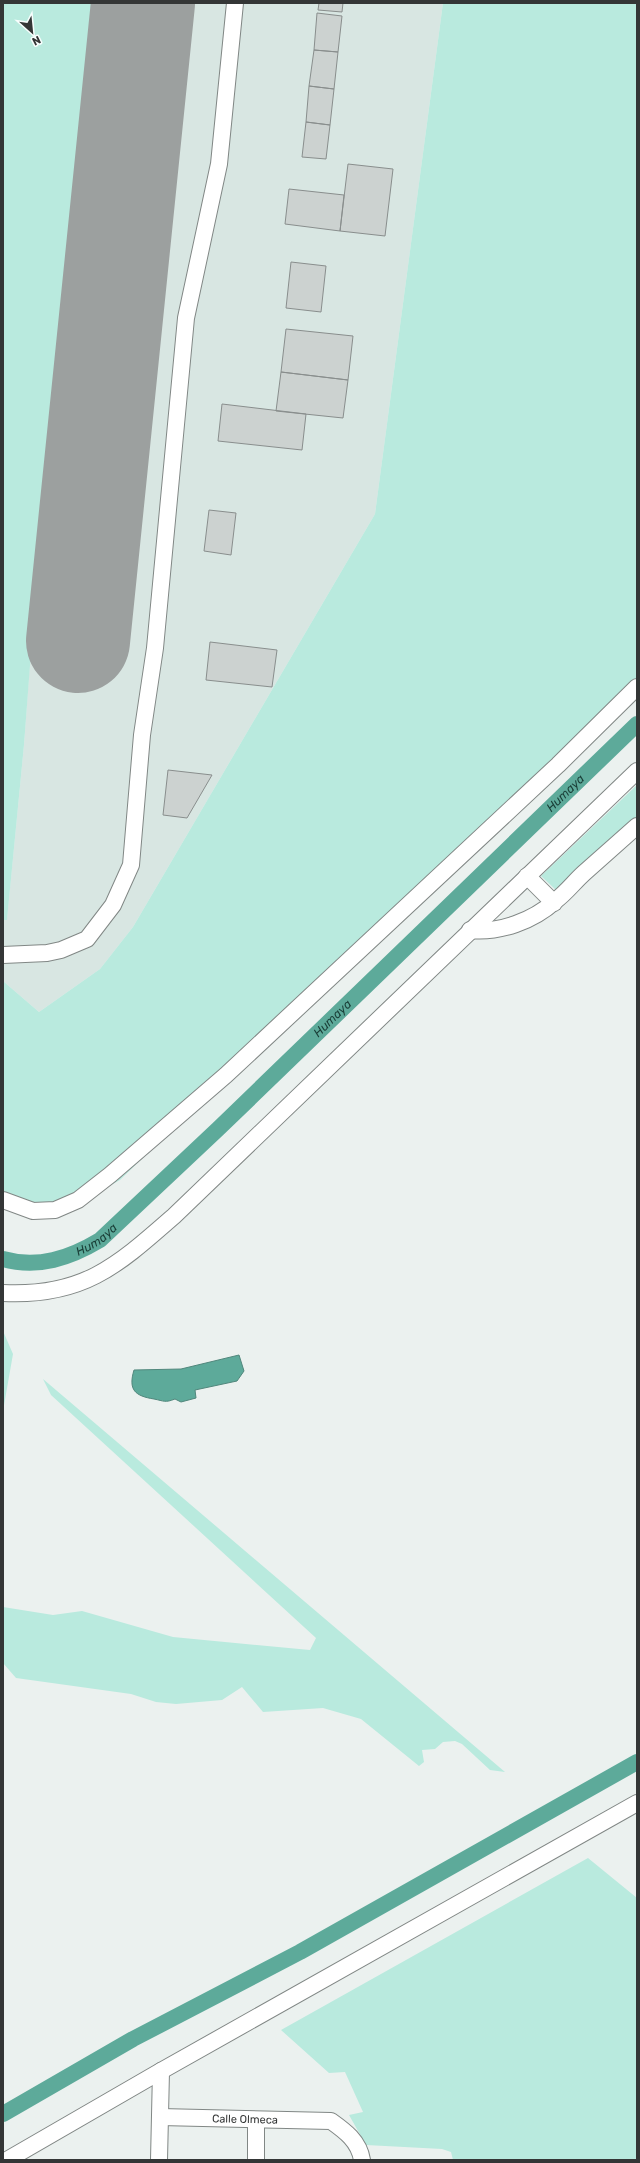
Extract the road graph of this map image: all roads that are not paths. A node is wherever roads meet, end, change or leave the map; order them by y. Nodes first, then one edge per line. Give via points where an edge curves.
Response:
1 (235, 3) edge
2 (637, 687) edge
3 (637, 771) edge
4 (637, 826) edge
5 (527, 876) junction
6 (554, 903) junction
7 (470, 930) junction
8 (3, 955) edge
9 (3, 1200) edge
10 (3, 1293) edge
11 (637, 1803) edge
12 (161, 2071) junction
13 (160, 2117) junction
14 (256, 2120) junction
15 (7, 2160) edge
16 (159, 2160) edge
17 (256, 2160) edge
18 (362, 2160) edge

1 - 8 street via 219,164 186,318 155,648 142,735 131,865 113,905 87,938 54,952
2 - 9 street via 558,765 226,1075 110,1175 78,1200 55,1210 33,1211
3 - 5 street
4 - 6 street
5 - 6 street
5 - 7 street
6 - 7 street via 516,924 482,932
7 - 10 street via 174,1216 135,1250 94,1278 61,1290 28,1294
11 - 12 street
12 - 13 street
12 - 15 street
13 - 14 street, Calle Olmeca
13 - 16 street
14 - 17 street
14 - 18 street, Calle Olmeca via 330,2121 347,2132 356,2144

